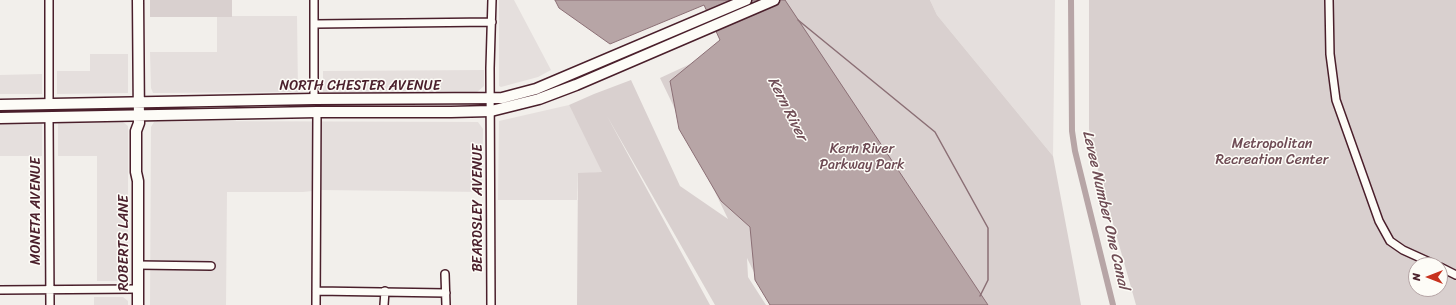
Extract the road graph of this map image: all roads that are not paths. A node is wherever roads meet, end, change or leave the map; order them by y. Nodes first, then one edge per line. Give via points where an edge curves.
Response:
1 (49, 0) edge
2 (138, 0) edge
3 (314, 0) edge
4 (492, 0) edge
5 (746, 0) edge
6 (774, 0) edge
7 (1329, 0) edge
8 (492, 22) junction
9 (314, 24) junction
10 (314, 99) junction
11 (344, 99) junction
12 (491, 99) junction
13 (139, 103) junction
14 (0, 105) edge
15 (49, 105) junction
16 (490, 111) junction
17 (317, 112) junction
18 (296, 113) junction
19 (0, 118) edge
20 (16, 118) junction
21 (49, 118) junction
22 (139, 120) junction
23 (1418, 257) edge
24 (138, 265) junction
25 (211, 266) dead end
26 (445, 274) dead end
27 (138, 289) junction
28 (0, 290) edge
29 (50, 290) junction
30 (316, 291) junction
31 (385, 292) junction
32 (446, 292) junction
33 (50, 305) edge
34 (138, 305) edge
35 (316, 305) edge
36 (384, 305) edge
37 (446, 305) edge
38 (491, 305) edge

1 - 15 street
2 - 13 main road, ROBERTS LANE
3 - 9 street
4 - 8 street, BEARDSLEY AVENUE
5 - 12 main road, NORTH CHESTER AVENUE via 536,89
6 - 16 main road, NORTH CHESTER AVENUE via 539,99
7 - 23 street via 1330,54 1336,100 1379,220 1390,241
8 - 9 street
8 - 12 street, BEARDSLEY AVENUE
9 - 10 street
10 - 11 main road, NORTH CHESTER AVENUE
10 - 13 main road, NORTH CHESTER AVENUE
10 - 18 main road via 312,105
11 - 12 main road, NORTH CHESTER AVENUE
11 - 17 main road
12 - 16 street, BEARDSLEY AVENUE
13 - 15 main road, NORTH CHESTER AVENUE
13 - 22 main road, ROBERTS LANE
14 - 15 main road, NORTH CHESTER AVENUE
15 - 20 main road
16 - 17 main road, NORTH CHESTER AVENUE
16 - 38 street, BEARDSLEY AVENUE
17 - 18 main road, NORTH CHESTER AVENUE
17 - 30 street
18 - 22 main road, NORTH CHESTER AVENUE
19 - 20 main road, NORTH CHESTER AVENUE
20 - 21 main road, NORTH CHESTER AVENUE
21 - 22 main road, NORTH CHESTER AVENUE
21 - 29 street, MONETA AVENUE
22 - 24 main road, ROBERTS LANE via 136,131
24 - 25 street
24 - 27 main road, ROBERTS LANE
26 - 32 street
27 - 29 street
27 - 34 main road, ROBERTS LANE
28 - 29 street
29 - 33 street, MONETA AVENUE
30 - 31 street
30 - 35 street
31 - 32 street
31 - 36 street
32 - 37 street

